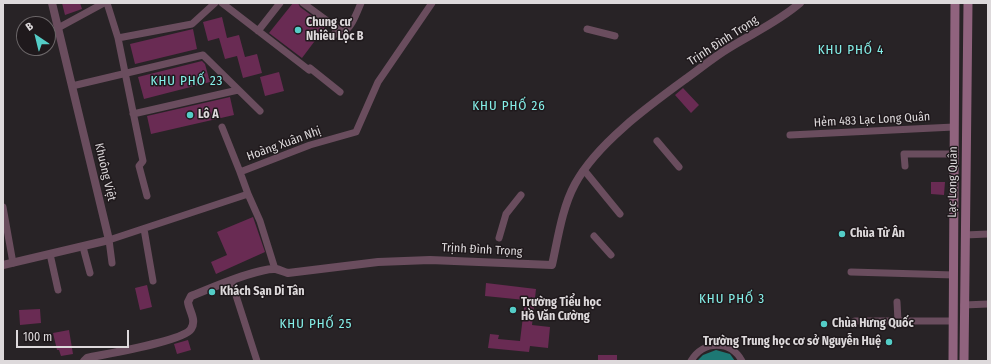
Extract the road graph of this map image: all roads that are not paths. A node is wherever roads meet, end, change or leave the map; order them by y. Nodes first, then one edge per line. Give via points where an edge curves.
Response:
1 (52, 3) edge
2 (106, 3) edge
3 (215, 3) edge
4 (222, 3) edge
5 (280, 3) edge
6 (303, 3) edge
7 (361, 3) edge
8 (432, 3) edge
9 (800, 3) edge
10 (955, 3) edge
11 (968, 3) edge
12 (58, 28) junction
13 (587, 29) dead end
14 (258, 31) junction
15 (615, 36) dead end
16 (118, 38) junction
17 (124, 74) junction
18 (72, 86) junction
19 (238, 90) junction
20 (340, 92) dead end
21 (260, 111) dead end
22 (133, 114) junction
23 (222, 127) dead end
24 (954, 127) junction
25 (790, 135) dead end
26 (657, 141) dead end
27 (955, 154) junction
28 (905, 166) dead end
29 (679, 167) dead end
30 (584, 170) junction
31 (240, 172) junction
32 (965, 182) junction
33 (955, 183) junction
34 (248, 194) junction
35 (520, 195) dead end
36 (147, 196) dead end
37 (3, 207) edge
38 (620, 214) dead end
39 (144, 229) junction
40 (988, 234) edge
41 (964, 235) junction
42 (594, 236) dead end
43 (499, 238) dead end
44 (109, 240) junction
45 (83, 247) junction
46 (50, 254) junction
47 (611, 255) dead end
48 (13, 263) junction
49 (112, 263) dead end
50 (3, 265) edge
51 (276, 269) junction
52 (851, 272) dead end
53 (90, 273) dead end
54 (954, 274) junction
55 (231, 280) junction
56 (153, 281) dead end
57 (58, 290) dead end
58 (897, 302) dead end
59 (988, 304) edge
60 (964, 305) junction
61 (855, 321) dead end
62 (898, 321) junction
63 (953, 321) junction
64 (84, 361) edge
65 (257, 361) edge
66 (691, 361) edge
67 (742, 361) edge
68 (953, 361) edge
69 (964, 361) edge

1 - 12 street, Khuông Việt
2 - 12 street
2 - 16 street
3 - 16 street via 192,24
4 - 14 street
5 - 14 street
6 - 7 street via 336,31 343,32
8 - 31 street, Hoàng Xuân Nhị via 378,82 356,132 310,145
9 - 30 street, Trịnh Đình Trọng via 787,15 725,51 660,98 621,130
10 - 24 main road, Lạc Long Quân
11 - 32 main road, Lạc Long Quân
12 - 18 street, Khuông Việt
13 - 15 street
14 - 20 street
16 - 17 street
17 - 18 street
17 - 19 street via 203,55
17 - 22 street
18 - 44 street, Khuông Việt
19 - 21 street
19 - 22 street
22 - 36 street via 143,161 139,166
23 - 31 street
24 - 25 street, Hẻm 483 Lạc Long Quân
24 - 27 main road, Lạc Long Quân
26 - 29 street
27 - 28 street via 904,154
27 - 33 main road, Lạc Long Quân
30 - 38 street
30 - 51 street, Trịnh Đình Trọng via 569,198 552,265 434,260 380,262 288,273
31 - 34 street, Hoàng Xuân Nhị
32 - 33 street
32 - 41 main road, Lạc Long Quân
33 - 54 main road, Lạc Long Quân
34 - 39 street
34 - 51 street, Hoàng Xuân Nhị
35 - 43 street via 506,214
37 - 48 street
39 - 44 street
39 - 56 street
40 - 41 street
41 - 60 main road, Lạc Long Quân
42 - 47 street
44 - 45 street
44 - 49 street
45 - 46 street
45 - 53 street
46 - 48 street
46 - 57 street
48 - 50 street
51 - 55 street, Trịnh Đình Trọng via 267,269
52 - 54 street
54 - 63 main road, Lạc Long Quân
55 - 64 street, Trịnh Đình Trọng via 189,298 193,324 186,334 166,341 87,358
55 - 65 street
58 - 62 street
59 - 60 street
60 - 69 main road, Lạc Long Quân
61 - 62 street
62 - 63 street
63 - 68 main road, Lạc Long Quân
66 - 67 street via 698,352 714,345 730,348

